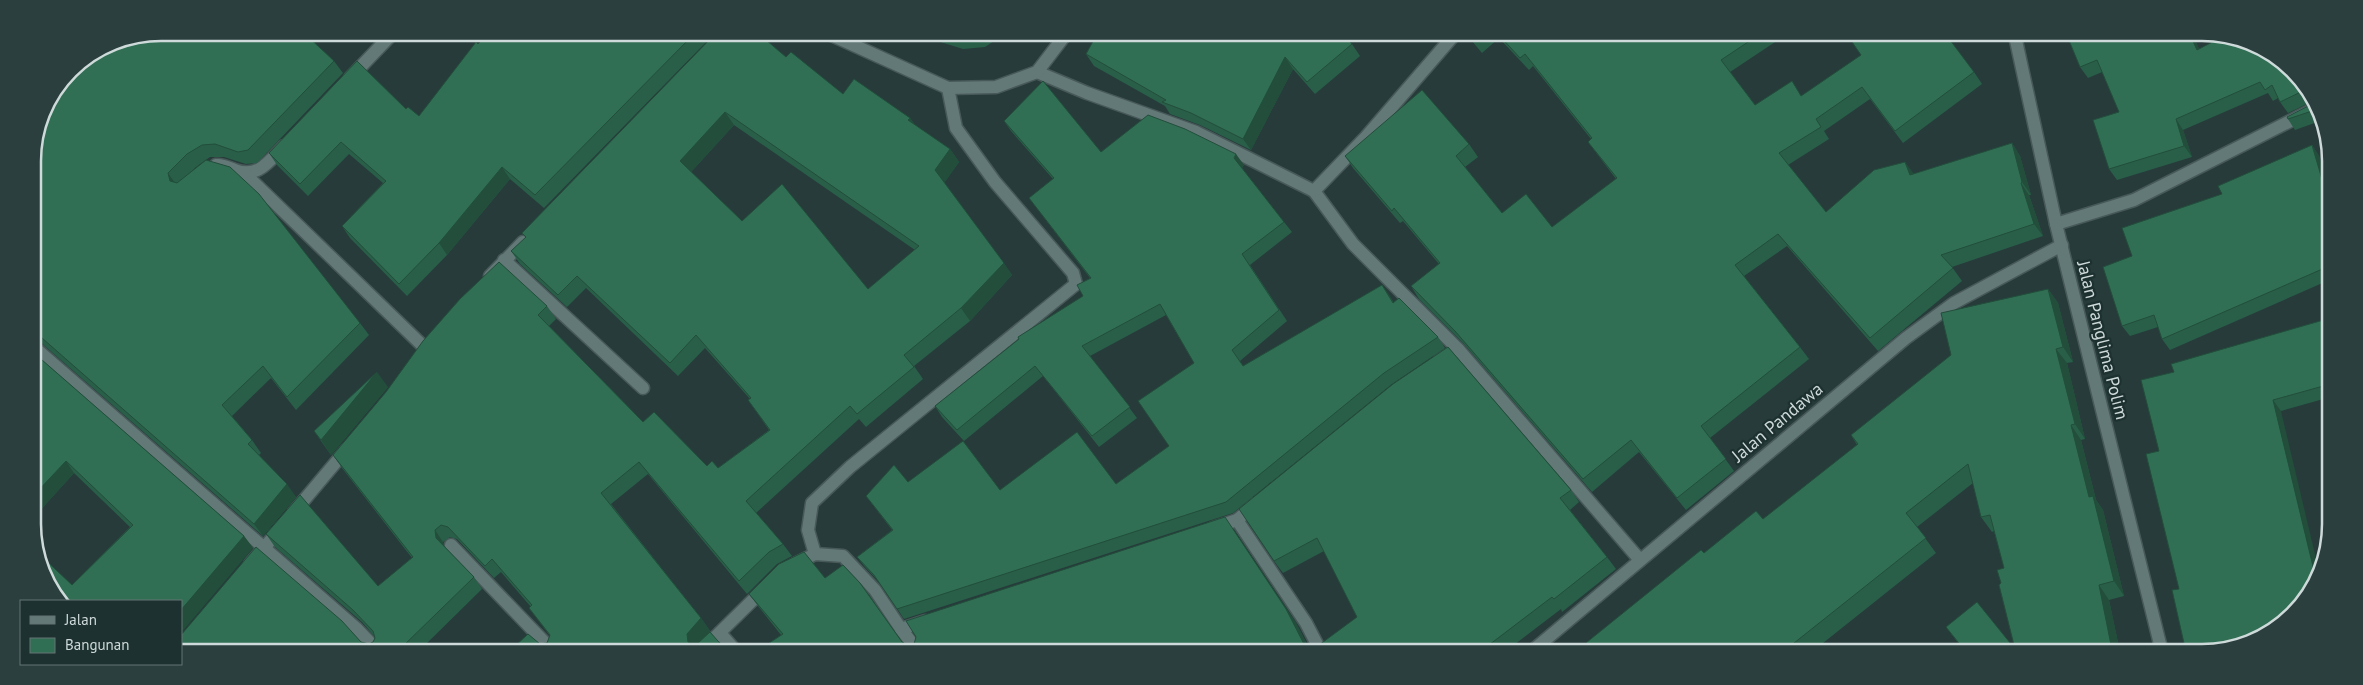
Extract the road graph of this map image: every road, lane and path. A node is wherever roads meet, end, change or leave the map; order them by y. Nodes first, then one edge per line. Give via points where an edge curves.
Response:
1 (1448, 41) edge
2 (2017, 41) edge
3 (384, 42) edge
4 (846, 42) edge
5 (1060, 42) edge
6 (1037, 72) junction
7 (340, 88) edge
8 (948, 88) junction
9 (2310, 110) edge
10 (294, 135) edge
11 (206, 171) edge
12 (245, 174) junction
13 (1314, 191) junction
14 (2056, 224) junction
15 (532, 232) edge
16 (2062, 245) junction
17 (504, 260) junction
18 (484, 282) edge
19 (426, 348) edge
20 (1458, 348) junction
21 (41, 354) edge
22 (1428, 369) edge
23 (643, 388) dead end
24 (358, 437) edge
25 (1267, 495) edge
26 (1236, 520) junction
27 (1199, 533) edge
28 (451, 545) edge
29 (262, 549) junction
30 (815, 554) junction
31 (1640, 560) junction
32 (244, 571) edge
33 (938, 617) edge
34 (900, 628) junction
35 (536, 633) junction
36 (720, 633) junction
37 (1317, 643) edge
38 (1541, 643) edge
39 (2160, 643) edge
40 (371, 644) edge
41 (525, 644) edge
42 (546, 644) edge
43 (709, 644) edge
44 (729, 644) edge
45 (911, 644) edge

1 - 13 street
2 - 14 street, Jalan Panglima Polim
3 - 7 street
4 - 8 street
5 - 6 street
6 - 8 street via 996,87
6 - 13 street via 1196,132
8 - 30 street via 956,128 995,182 1073,273 1076,284 850,467 812,503 808,530
9 - 14 street via 2134,200
10 - 12 street via 261,170
11 - 12 street via 220,164
12 - 19 street
13 - 20 street via 1353,244
14 - 16 street, Jalan Panglima Polim
15 - 17 street
16 - 31 street, Jalan Pandawa via 1954,303 1906,338
16 - 39 street, Jalan Panglima Polim
17 - 18 street
17 - 23 street
20 - 22 street
20 - 31 street
21 - 29 street
24 - 29 street
25 - 26 street
26 - 27 street
26 - 37 street
28 - 35 street
29 - 32 street
29 - 40 street
30 - 34 street via 843,556 875,590
30 - 36 street via 779,573
31 - 38 street, Jalan Pandawa
33 - 34 street
34 - 45 street
35 - 41 street
35 - 42 street
36 - 43 street
36 - 44 street

